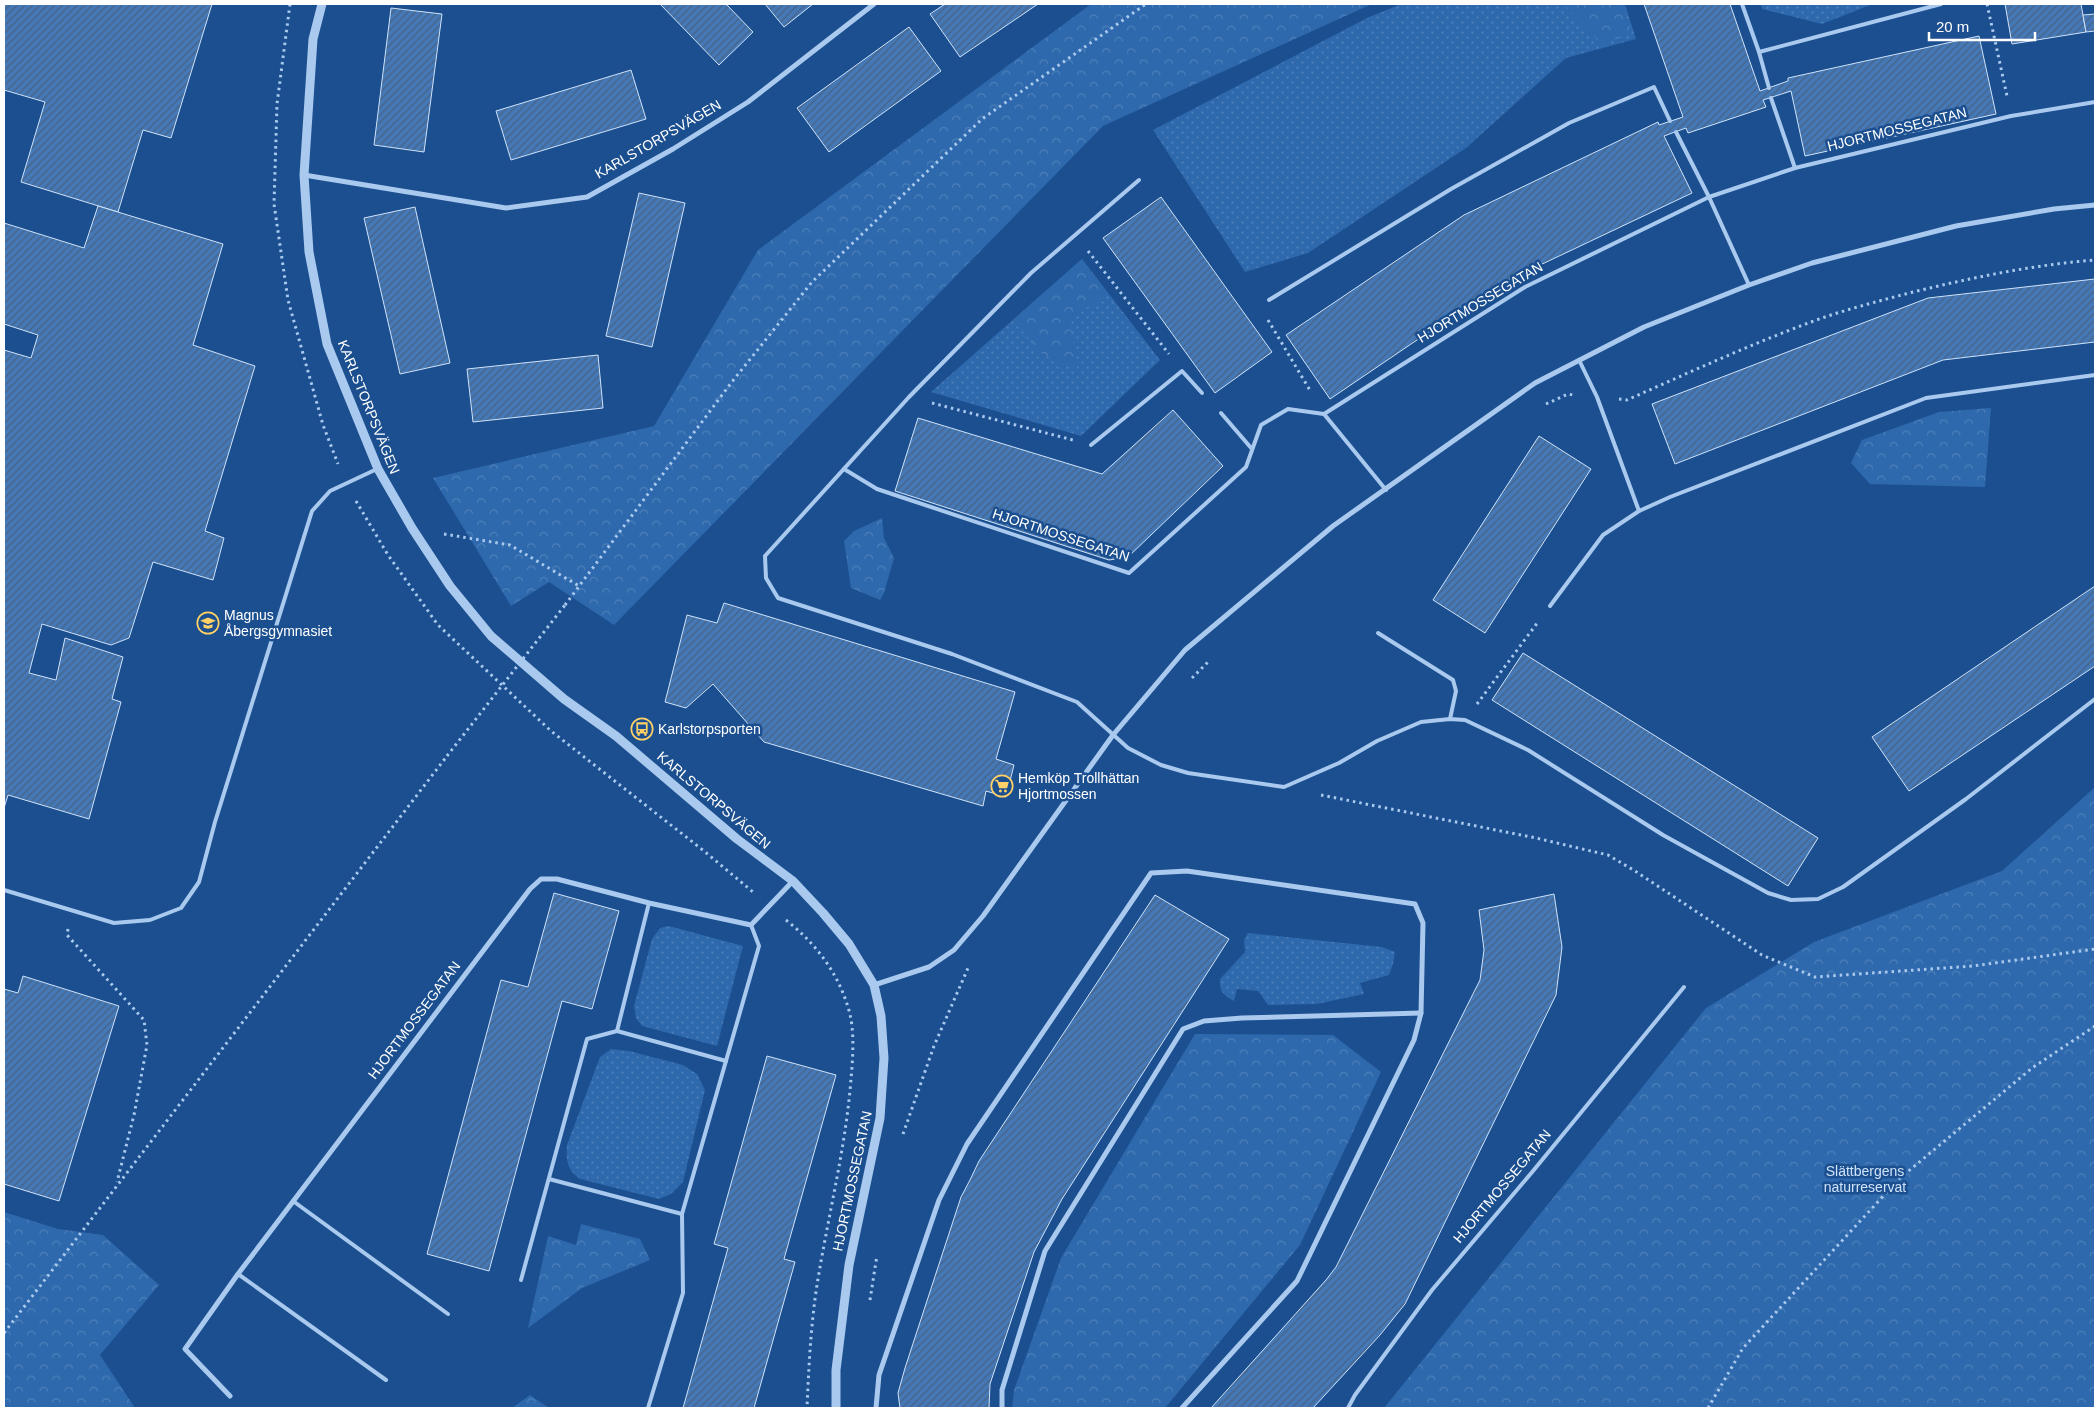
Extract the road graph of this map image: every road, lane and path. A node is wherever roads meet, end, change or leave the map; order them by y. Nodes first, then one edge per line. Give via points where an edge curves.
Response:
1 (322, 4) edge
2 (874, 4) edge
3 (1146, 4) edge
4 (1742, 4) edge
5 (1941, 4) edge
6 (1986, 4) edge
7 (1759, 52) junction
8 (1768, 88) dead end
9 (1771, 98) dead end
10 (2095, 102) edge
11 (2011, 116) junction
12 (1670, 120) dead end
13 (1676, 132) dead end
14 (1795, 168) junction
15 (304, 175) junction
16 (1139, 180) dead end
17 (1709, 197) junction
18 (2095, 206) edge
19 (1075, 235) junction
20 (2095, 260) edge
21 (1749, 285) junction
22 (1269, 300) joint
23 (1579, 360) junction
24 (1182, 371) junction
25 (2095, 375) edge
26 (1202, 393) dead end
27 (1597, 397) junction
28 (909, 398) junction
29 (1544, 405) dead end
30 (1221, 413) dead end
31 (1324, 414) junction
32 (1091, 445) joint
33 (1252, 449) junction
34 (378, 469) junction
35 (844, 469) junction
36 (1386, 490) junction
37 (1639, 512) junction
38 (412, 528) junction
39 (579, 586) junction
40 (1550, 606) joint
41 (1378, 633) dead end
42 (1212, 658) dead end
43 (478, 664) dead end
44 (1191, 679) dead end
45 (2095, 700) edge
46 (1450, 719) junction
47 (1465, 720) junction
48 (1113, 735) junction
49 (1284, 787) junction
50 (793, 882) junction
51 (4, 890) edge
52 (650, 903) junction
53 (770, 906) junction
54 (70, 910) junction
55 (751, 925) junction
56 (2095, 949) edge
57 (970, 964) dead end
58 (874, 985) junction
59 (1684, 987) dead end
60 (1421, 1013) junction
61 (2095, 1026) edge
62 (617, 1031) junction
63 (726, 1061) junction
64 (902, 1136) dead end
65 (549, 1178) junction
66 (116, 1186) junction
67 (294, 1201) junction
68 (682, 1214) junction
69 (878, 1248) dead end
70 (238, 1274) junction
71 (521, 1280) dead end
72 (870, 1307) dead end
73 (448, 1314) dead end
74 (4, 1333) edge
75 (386, 1380) dead end
76 (230, 1396) dead end
77 (648, 1408) edge
78 (807, 1408) edge
79 (836, 1408) edge
80 (876, 1408) edge
81 (1002, 1408) edge
82 (1182, 1408) edge
83 (1348, 1408) edge
84 (1708, 1408) edge

1 - 15 street, KARLSTORPSVÄGEN via 313,40
2 - 15 street, KARLSTORPSVÄGEN via 748,102 587,197 506,208
3 - 39 path via 982,119 812,282 731,383
4 - 7 lane
5 - 7 lane
6 - 11 path
7 - 8 lane
9 - 14 lane
10 - 11 lane, HJORTMOSSEGATAN
11 - 14 lane, HJORTMOSSEGATAN
12 - 22 lane via 1654,87 1569,124 1450,189
13 - 17 lane
14 - 17 lane, HJORTMOSSEGATAN
15 - 34 street, KARLSTORPSVÄGEN via 309,252 328,344
16 - 19 lane
17 - 21 lane
17 - 31 lane, HJORTMOSSEGATAN via 1525,287
18 - 21 street via 2054,209 1956,226 1812,263
19 - 24 path
19 - 28 lane via 1031,273
20 - 27 path via 2022,268 1866,304 1754,345 1627,400
21 - 23 street via 1644,328
22 - 31 path via 1267,319
23 - 27 lane
23 - 36 street via 1527,388
24 - 26 lane
24 - 32 lane
25 - 37 lane via 1926,398
27 - 29 path via 1568,394
27 - 37 lane
28 - 32 path
28 - 35 lane
30 - 33 lane
31 - 33 lane, HJORTMOSSEGATAN via 1288,409 1260,425
31 - 36 lane
33 - 35 lane, HJORTMOSSEGATAN via 1246,467 1129,573 877,489
34 - 38 street, KARLSTORPSVÄGEN
34 - 54 lane via 330,492 312,511 199,882 182,908 150,920 114,923
35 - 48 lane via 765,556 766,578 778,598 952,654 1077,702
36 - 48 street via 1333,526 1186,650
37 - 40 lane via 1603,535
38 - 39 path via 510,546
38 - 50 street, KARLSTORPSVÄGEN via 450,586 491,636 564,699 616,736
39 - 66 path, bridge
40 - 47 path
41 - 46 lane via 1453,680 1456,691
42 - 44 path
43 - 53 path via 551,731
45 - 47 lane via 1966,799 1843,887 1818,899 1790,900 1768,893 1663,835 1528,750
46 - 47 lane
46 - 49 lane via 1421,722
48 - 49 lane via 1128,748 1160,765 1188,773
48 - 58 street via 983,916 954,950 929,967
49 - 56 path via 1608,855 1762,955 1815,977 1972,966
50 - 53 street
50 - 58 street, KARLSTORPSVÄGEN via 849,944
51 - 54 lane
52 - 55 street, HJORTMOSSEGATAN
52 - 62 lane
52 - 67 street, HJORTMOSSEGATAN via 556,879 542,879 530,889
53 - 55 street
53 - 78 path via 808,938 836,974 849,1009 853,1053 848,1113 817,1284 810,1339
54 - 66 path via 67,935 144,1020 146,1044 134,1115
55 - 63 lane via 759,946
57 - 64 path via 934,1046
58 - 79 street, HJORTMOSSEGATAN via 881,1016 884,1058 880,1118 849,1265 836,1370
59 - 83 lane, HJORTMOSSEGATAN via 1432,1290
60 - 80 street via 1423,923 1415,904 1187,871 1151,873 966,1144 939,1200 888,1348 879,1375
60 - 81 street via 1242,1018 1204,1021 1183,1029 1044,1251 1002,1390
60 - 82 street via 1410,1048 1297,1282
61 - 84 path via 2032,1068 1899,1179 1743,1348
62 - 63 lane
62 - 65 lane via 587,1039
63 - 68 lane
65 - 68 lane
65 - 71 lane
66 - 74 path
67 - 70 street, HJORTMOSSEGATAN
67 - 73 lane
68 - 77 lane via 683,1293
69 - 72 path
70 - 75 lane
70 - 76 street, HJORTMOSSEGATAN via 185,1349

